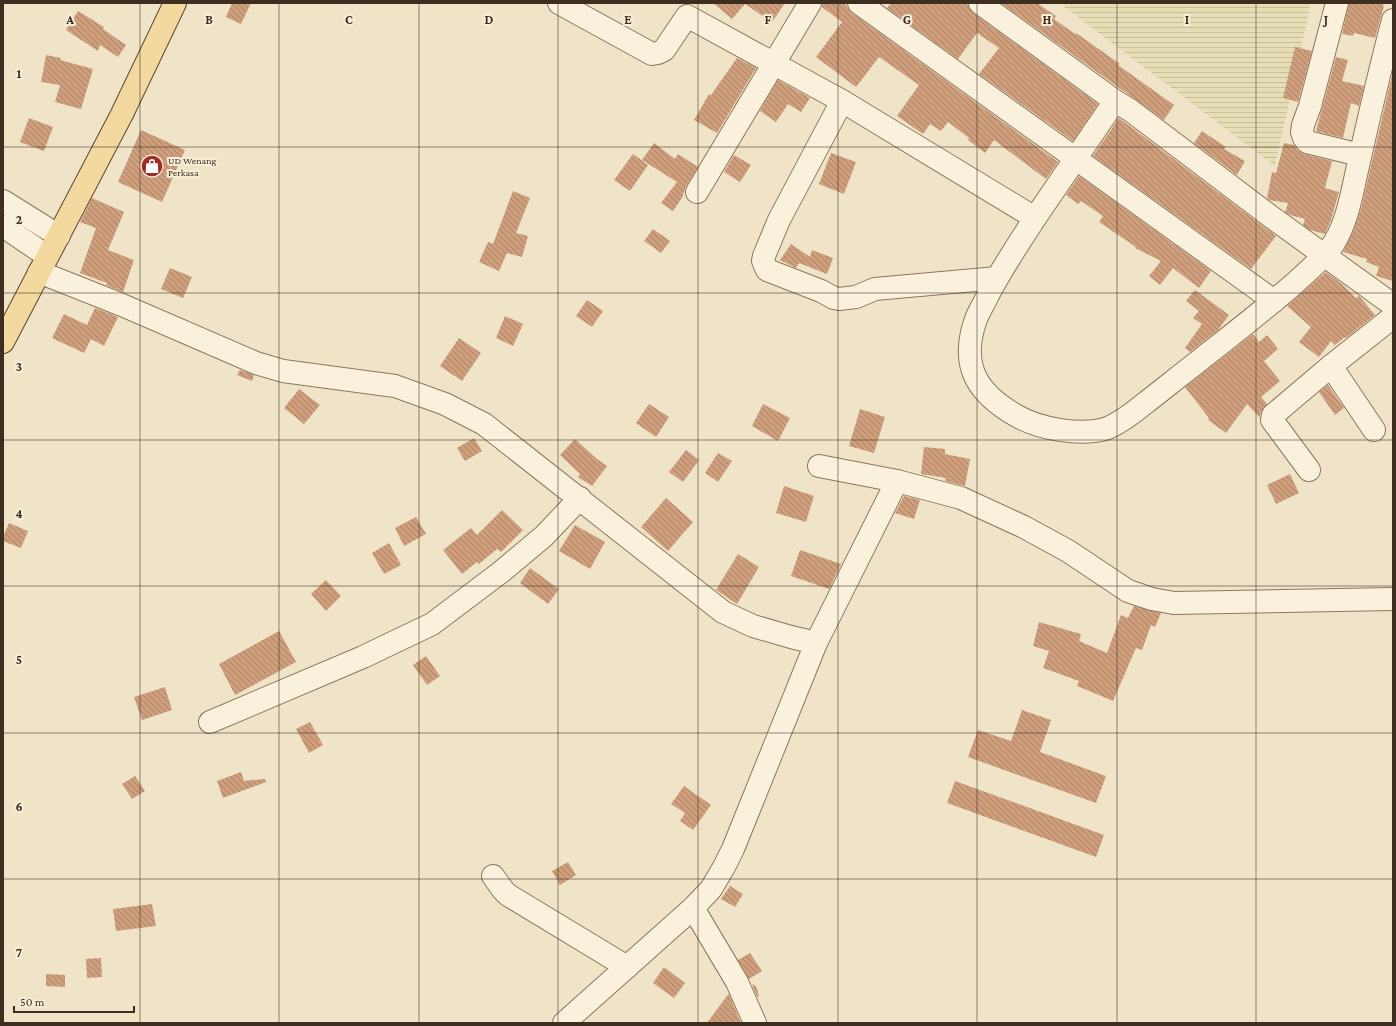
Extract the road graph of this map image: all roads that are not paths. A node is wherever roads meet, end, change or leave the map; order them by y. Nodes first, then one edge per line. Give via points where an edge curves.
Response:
1 (175, 3) edge
2 (559, 3) edge
3 (810, 3) edge
4 (859, 3) edge
5 (980, 3) edge
6 (1337, 3) edge
7 (1393, 20) edge
8 (775, 63) junction
9 (1385, 80) edge
10 (842, 101) junction
11 (1115, 101) junction
12 (1360, 155) junction
13 (1075, 157) junction
14 (697, 192) dead end
15 (3, 201) edge
16 (1035, 218) junction
17 (3, 226) edge
18 (59, 236) junction
19 (1325, 255) junction
20 (43, 264) junction
21 (997, 278) junction
22 (1274, 301) junction
23 (1393, 305) edge
24 (1393, 317) edge
25 (3, 342) edge
26 (1331, 366) junction
27 (1374, 430) dead end
28 (819, 466) dead end
29 (1309, 470) dead end
30 (897, 481) junction
31 (580, 498) junction
32 (1393, 599) edge
33 (816, 643) junction
34 (210, 722) dead end
35 (493, 876) dead end
36 (693, 908) junction
37 (627, 967) junction
38 (564, 1023) edge
39 (755, 1023) edge

1 - 18 main road via 122,114
2 - 8 street via 652,54 664,50 687,16
3 - 8 street
4 - 13 street
5 - 11 street
6 - 12 street via 1302,132 1307,142
7 - 9 street
8 - 10 street
8 - 14 street
9 - 12 street
10 - 16 street
10 - 21 street via 779,220 764,256 763,261 767,270 834,298 856,297 875,289
11 - 13 street
11 - 19 street
12 - 19 street via 1342,228
13 - 16 street
13 - 22 street
15 - 18 street
16 - 21 street
17 - 20 street
18 - 20 main road
19 - 22 street
19 - 23 street
20 - 25 main road
20 - 31 street via 122,305 256,363 283,371 395,386 445,404 484,424
21 - 22 street via 976,320 970,340 971,367 976,379 996,402 1021,418 1036,424 1084,432 1105,429 1126,418
24 - 26 street
26 - 27 street
26 - 29 street via 1273,415 1272,420
28 - 30 street
30 - 32 street via 961,498 982,507 1068,550 1128,590 1152,599 1174,603
30 - 33 street
31 - 33 street via 724,612 753,626
31 - 34 street via 539,540 432,624 363,657
33 - 36 street via 733,849 711,889
35 - 37 street via 508,894
36 - 37 street
36 - 39 street via 737,982
37 - 38 street

